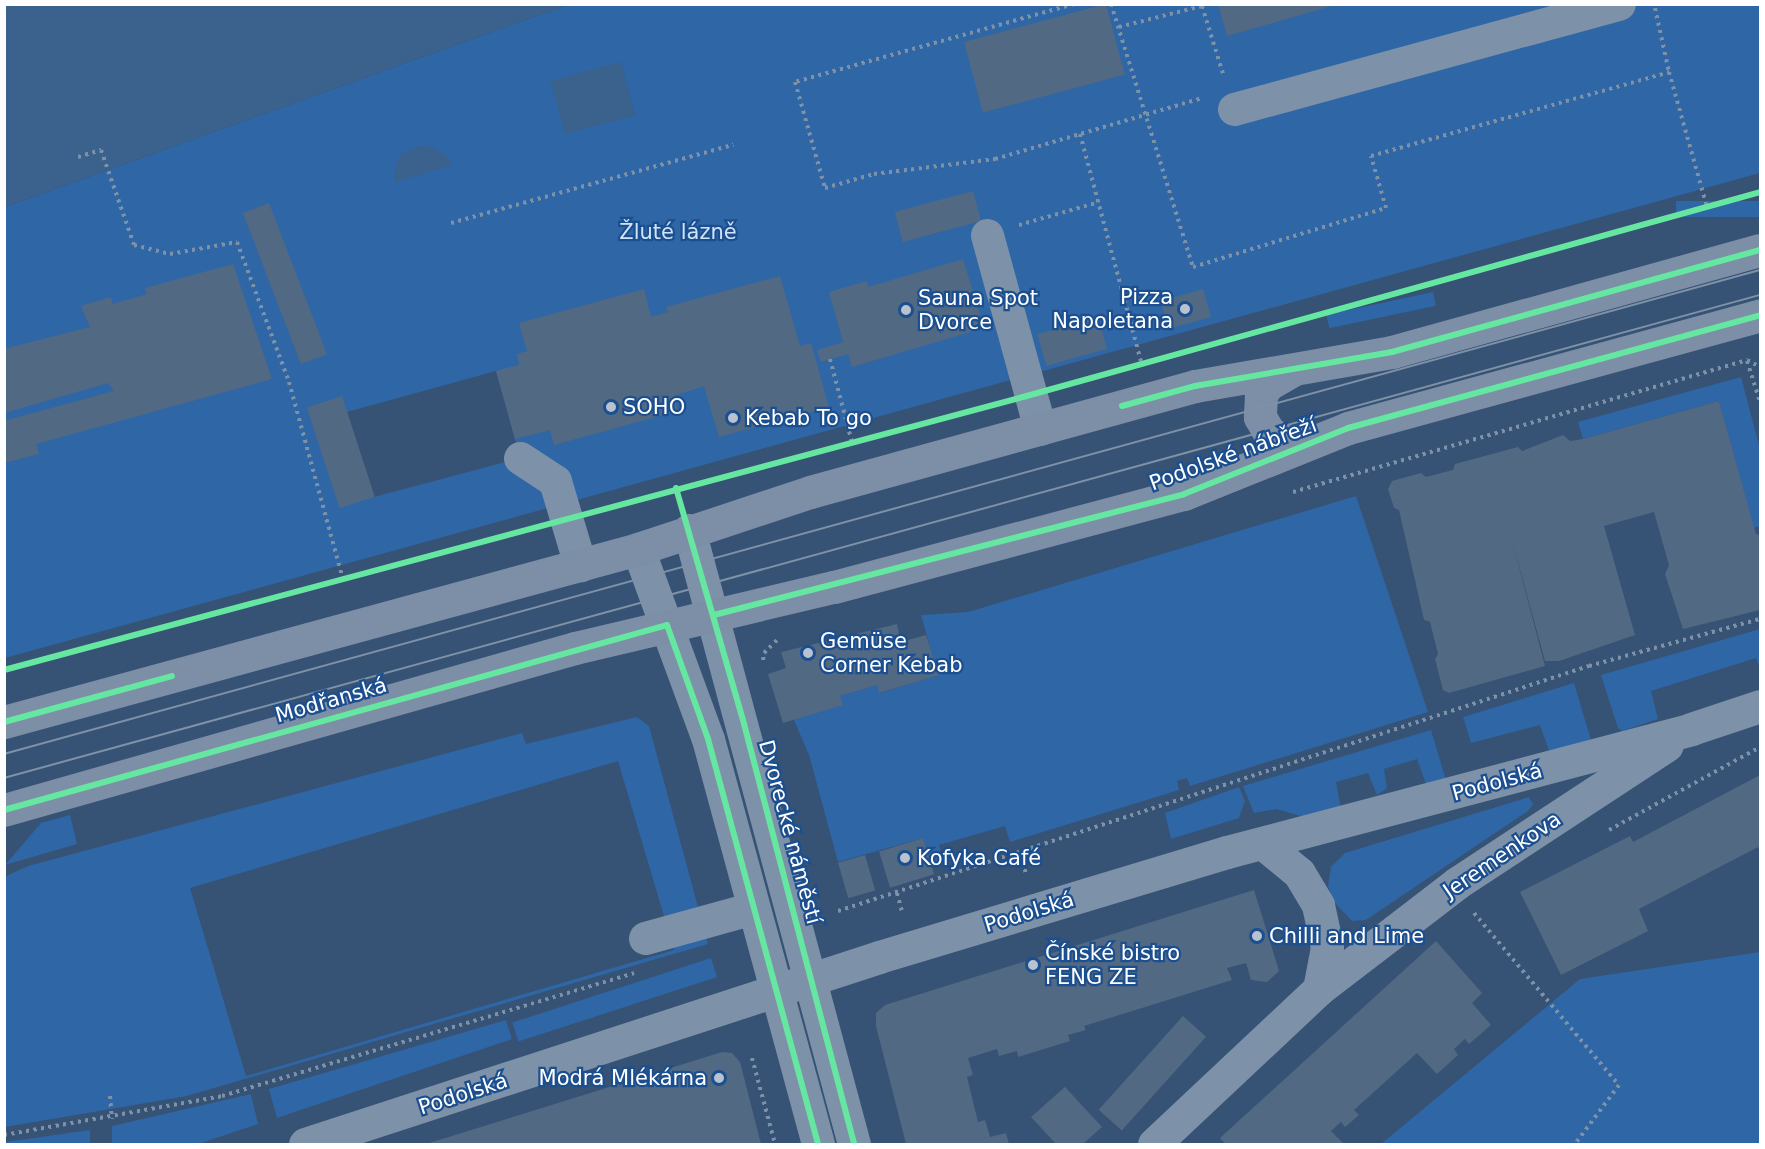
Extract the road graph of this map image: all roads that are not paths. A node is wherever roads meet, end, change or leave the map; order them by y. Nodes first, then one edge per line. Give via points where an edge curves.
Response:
1 (1619, 4) edge
2 (1231, 99) road end
3 (987, 235) road end
4 (1761, 250) edge
5 (1761, 315) edge
6 (1297, 368) junction
7 (1040, 429) junction
8 (1317, 441) junction
9 (520, 458) dead end
10 (689, 530) junction
11 (638, 549) junction
12 (580, 565) junction
13 (714, 615) junction
14 (667, 625) junction
15 (1761, 706) edge
16 (4, 722) edge
17 (1691, 729) junction
18 (4, 810) edge
19 (1265, 845) junction
20 (753, 908) junction
21 (645, 938) dead end
22 (813, 979) junction
23 (1319, 989) junction
24 (777, 990) junction
25 (371, 1135) edge
26 (305, 1144) edge
27 (818, 1144) edge
28 (854, 1144) edge
29 (1154, 1144) edge

1 - 2 street
3 - 7 street
4 - 6 main road via 1392,352
5 - 8 main road, Podolské nábřeží
6 - 7 main road via 1195,386
6 - 8 main road via 1267,384 1261,394 1260,417 1268,431 1282,441
7 - 10 main road
8 - 13 main road, Podolské nábřeží via 1184,494
9 - 12 street via 555,481
10 - 11 main road
10 - 13 street, Dvorecké náměstí
11 - 12 main road
11 - 14 street
12 - 16 main road
13 - 14 main road, Podolské nábřeží
13 - 22 street, Dvorecké náměstí
14 - 18 main road, Modřanská
14 - 20 street via 708,739
15 - 17 street, Podolská
17 - 19 street, Podolská
17 - 23 street, Jeremenkova via 1457,883
19 - 22 street, Podolská via 1227,852
19 - 23 street via 1299,873 1318,905 1327,947
20 - 21 street
20 - 24 street
22 - 24 street, Podolská
22 - 28 street, Dvorecké náměstí
23 - 29 street, Jeremenkova
24 - 25 street, Podolská
24 - 27 street
25 - 26 street, Podolská

